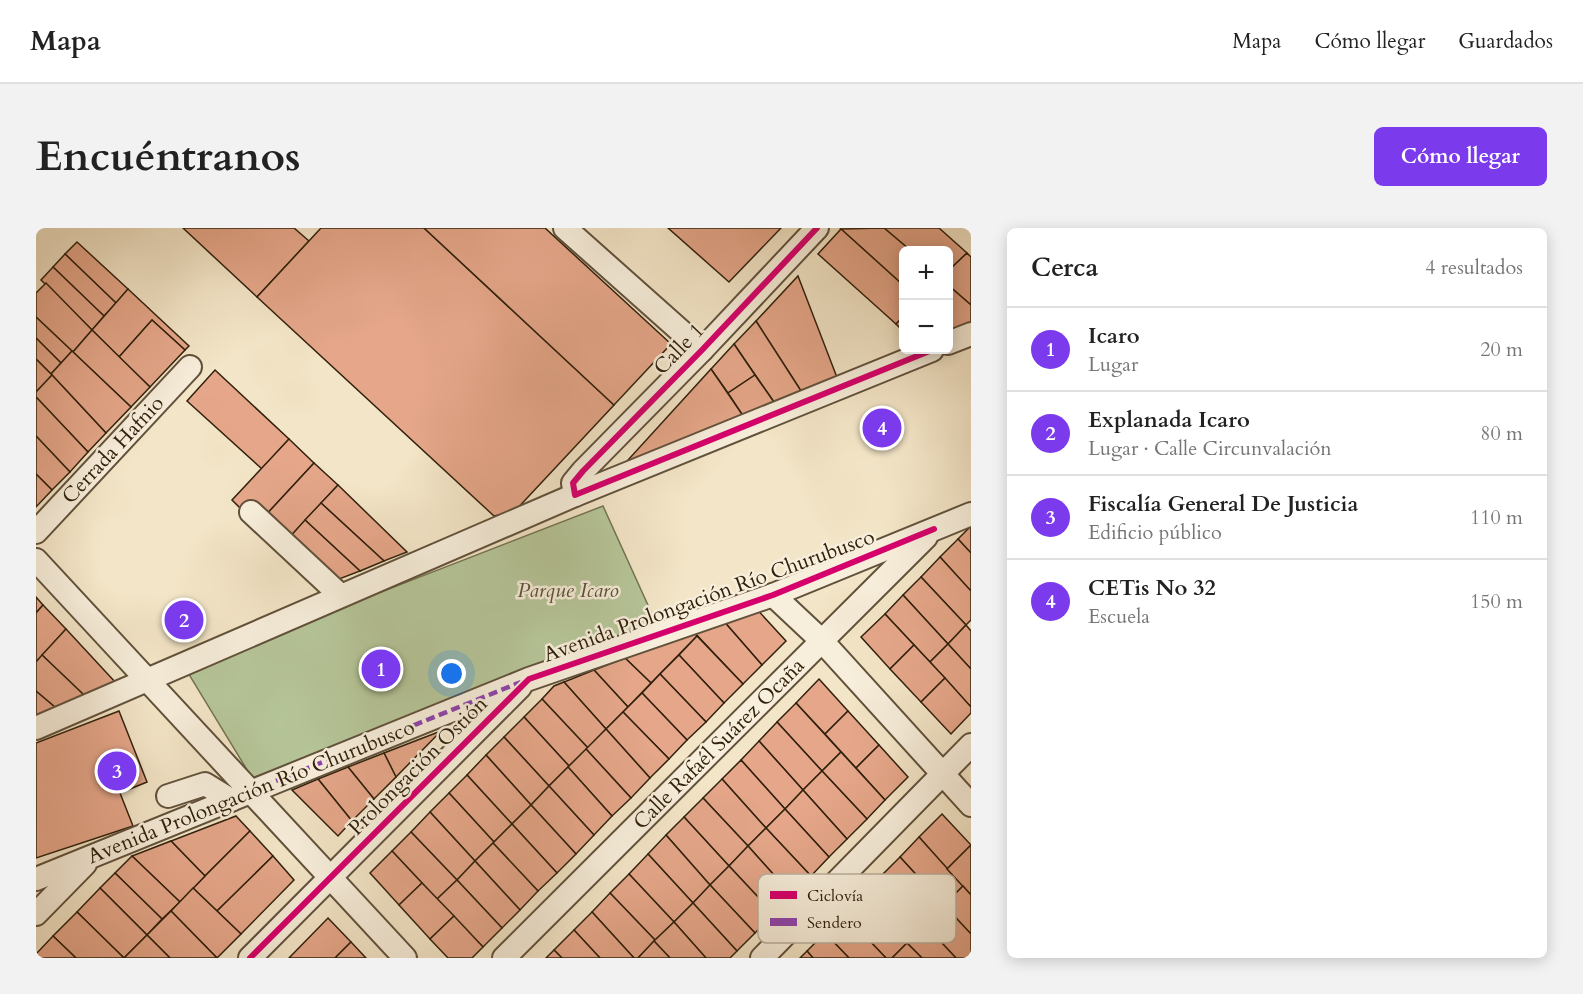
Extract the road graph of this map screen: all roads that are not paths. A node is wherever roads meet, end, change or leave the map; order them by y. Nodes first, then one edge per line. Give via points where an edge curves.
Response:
1 (565, 228) edge
2 (817, 228) edge
3 (971, 334) edge
4 (953, 341) edge
5 (702, 350) junction
6 (922, 354) edge
7 (190, 367) dead end
8 (576, 495) junction
9 (251, 512) dead end
10 (971, 514) edge
11 (934, 529) junction
12 (36, 532) edge
13 (36, 560) edge
14 (340, 595) junction
15 (773, 595) junction
16 (822, 641) junction
17 (148, 679) junction
18 (529, 679) junction
19 (36, 728) edge
20 (971, 746) edge
21 (943, 774) junction
22 (168, 796) dead end
23 (241, 796) junction
24 (971, 805) edge
25 (90, 859) junction
26 (845, 874) edge
27 (330, 877) junction
28 (36, 879) edge
29 (36, 915) edge
30 (777, 943) edge
31 (250, 958) edge
32 (405, 958) edge
33 (504, 958) edge
34 (762, 958) edge

1 - 5 street
2 - 5 street, Calle 1
3 - 4 street
5 - 8 street, Calle 1 via 576,478 572,487
6 - 8 street
7 - 12 street, Cerrada Hafnio
8 - 14 street
9 - 14 street
10 - 11 street, Avenida Prolongación Río Churubusco
11 - 15 street, Avenida Prolongación Río Churubusco
11 - 16 street, Calle Rafaél Suárez Ocaña
13 - 17 street
14 - 17 street
15 - 16 street
15 - 18 street, Avenida Prolongación Río Churubusco
16 - 21 street
16 - 33 street, Calle Rafaél Suárez Ocaña
17 - 19 street
17 - 23 street
18 - 23 street, Avenida Prolongación Río Churubusco
18 - 27 street, Prolongación Ostión
20 - 21 street
21 - 24 street
21 - 26 street
22 - 23 street via 205,784
23 - 25 street, Avenida Prolongación Río Churubusco
23 - 27 street
25 - 28 street, Avenida Prolongación Río Churubusco
25 - 29 street
27 - 31 street, Prolongación Ostión
27 - 32 street
30 - 34 street

